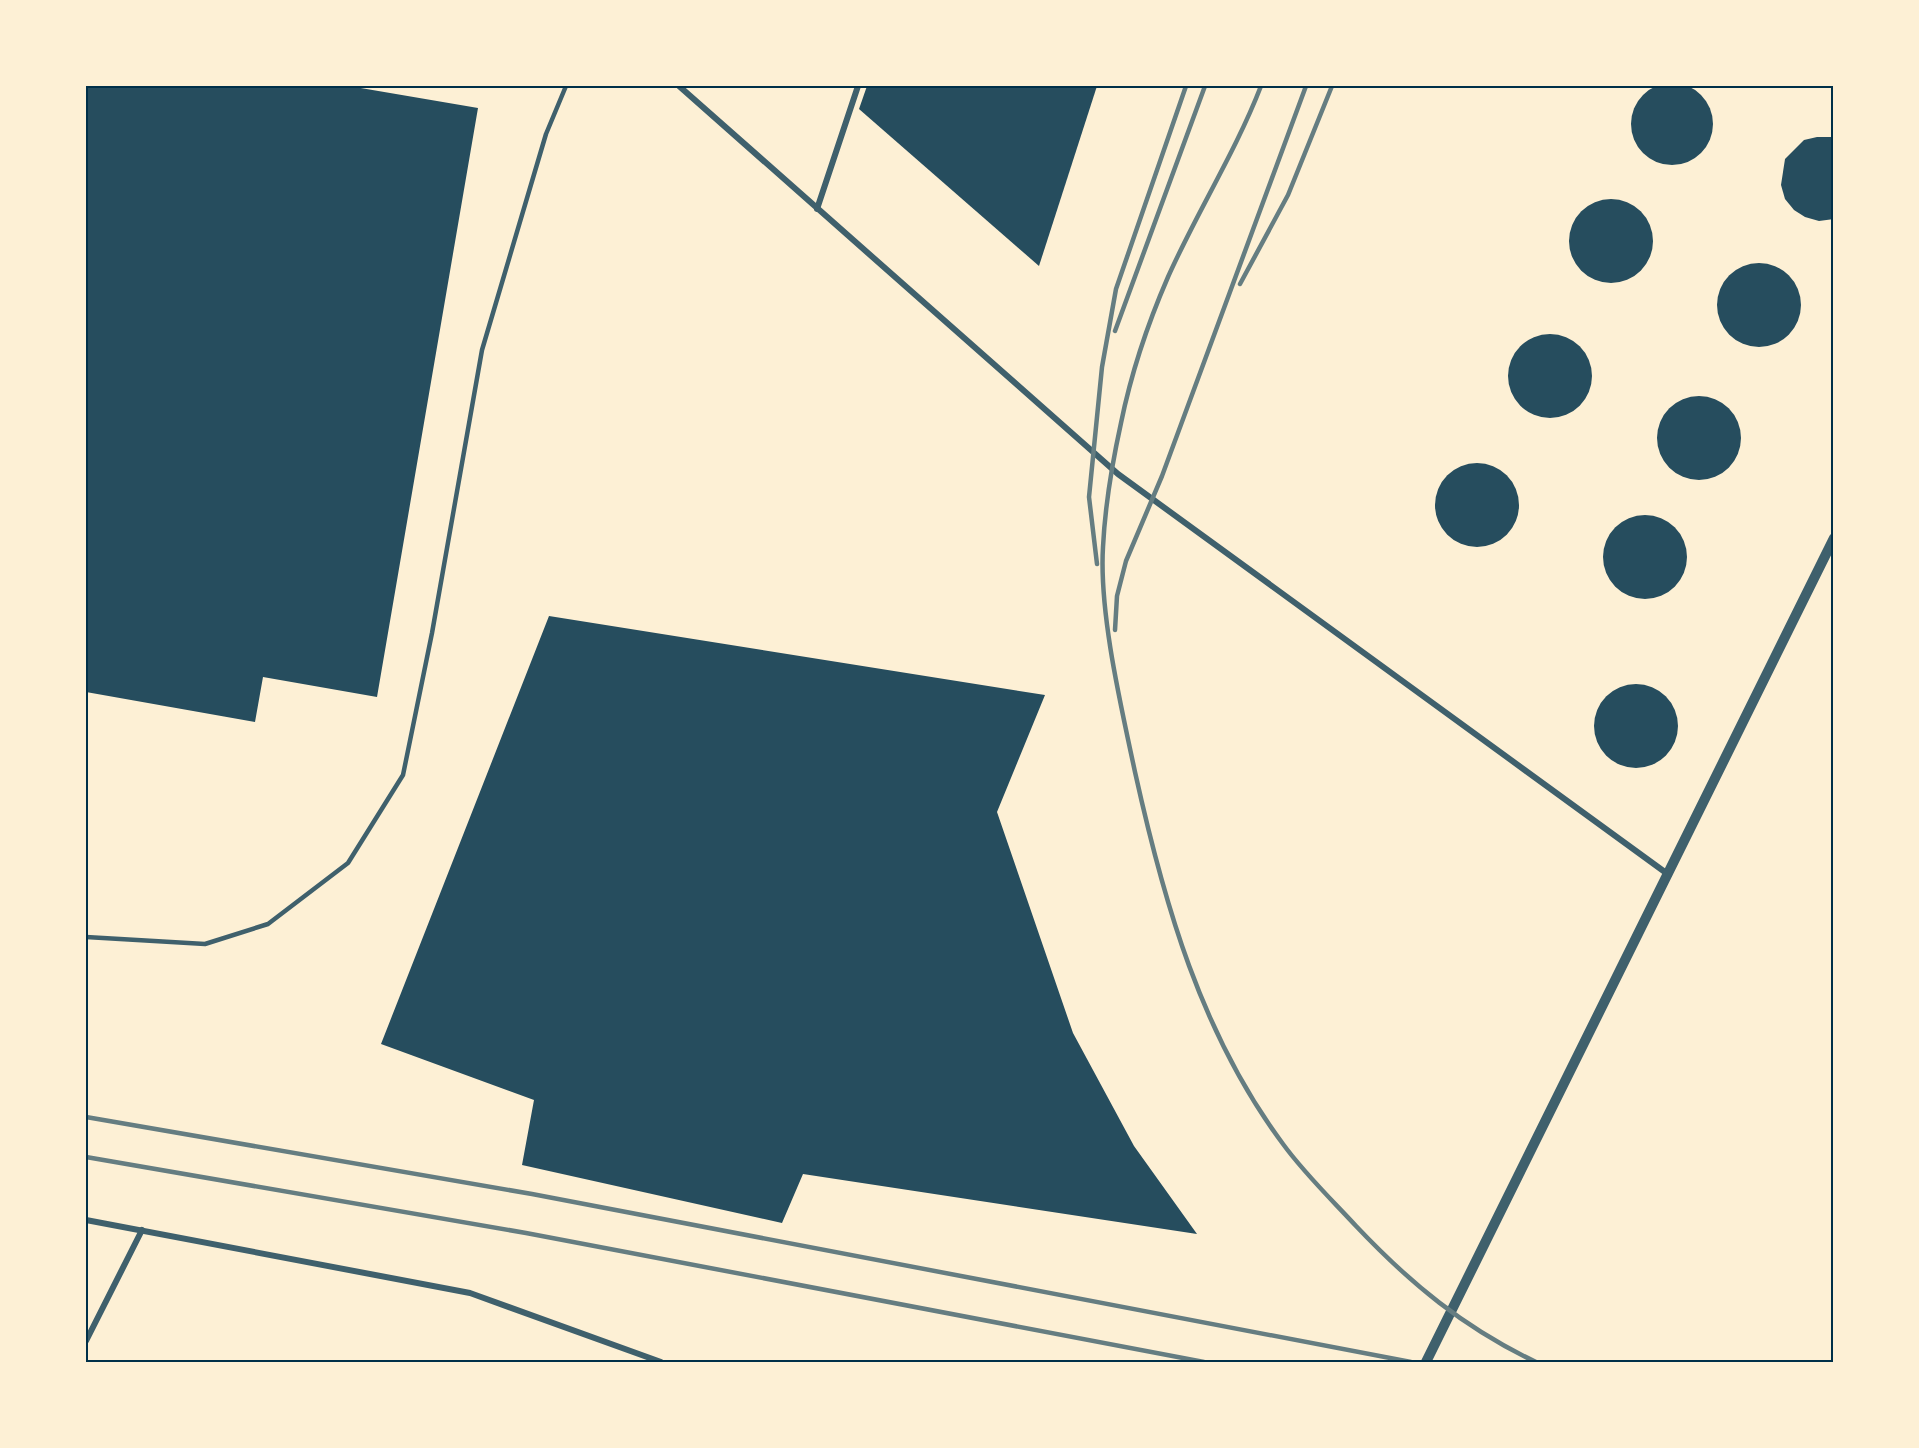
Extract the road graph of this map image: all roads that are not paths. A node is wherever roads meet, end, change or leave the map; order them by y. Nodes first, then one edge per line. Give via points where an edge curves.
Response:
1 (566, 86) edge
2 (679, 86) edge
3 (858, 86) edge
4 (818, 209) junction
5 (1833, 538) edge
6 (1669, 874) junction
7 (86, 937) edge
8 (86, 1220) edge
9 (142, 1230) junction
10 (86, 1341) edge
11 (661, 1362) edge
12 (1426, 1362) edge

1 - 7 lane via 546,134 482,350 403,776 348,863 268,924 205,944
2 - 4 street
3 - 4 street
4 - 6 street via 1118,474
5 - 6 street
6 - 12 street
8 - 9 street
9 - 10 street
9 - 11 street via 470,1293

